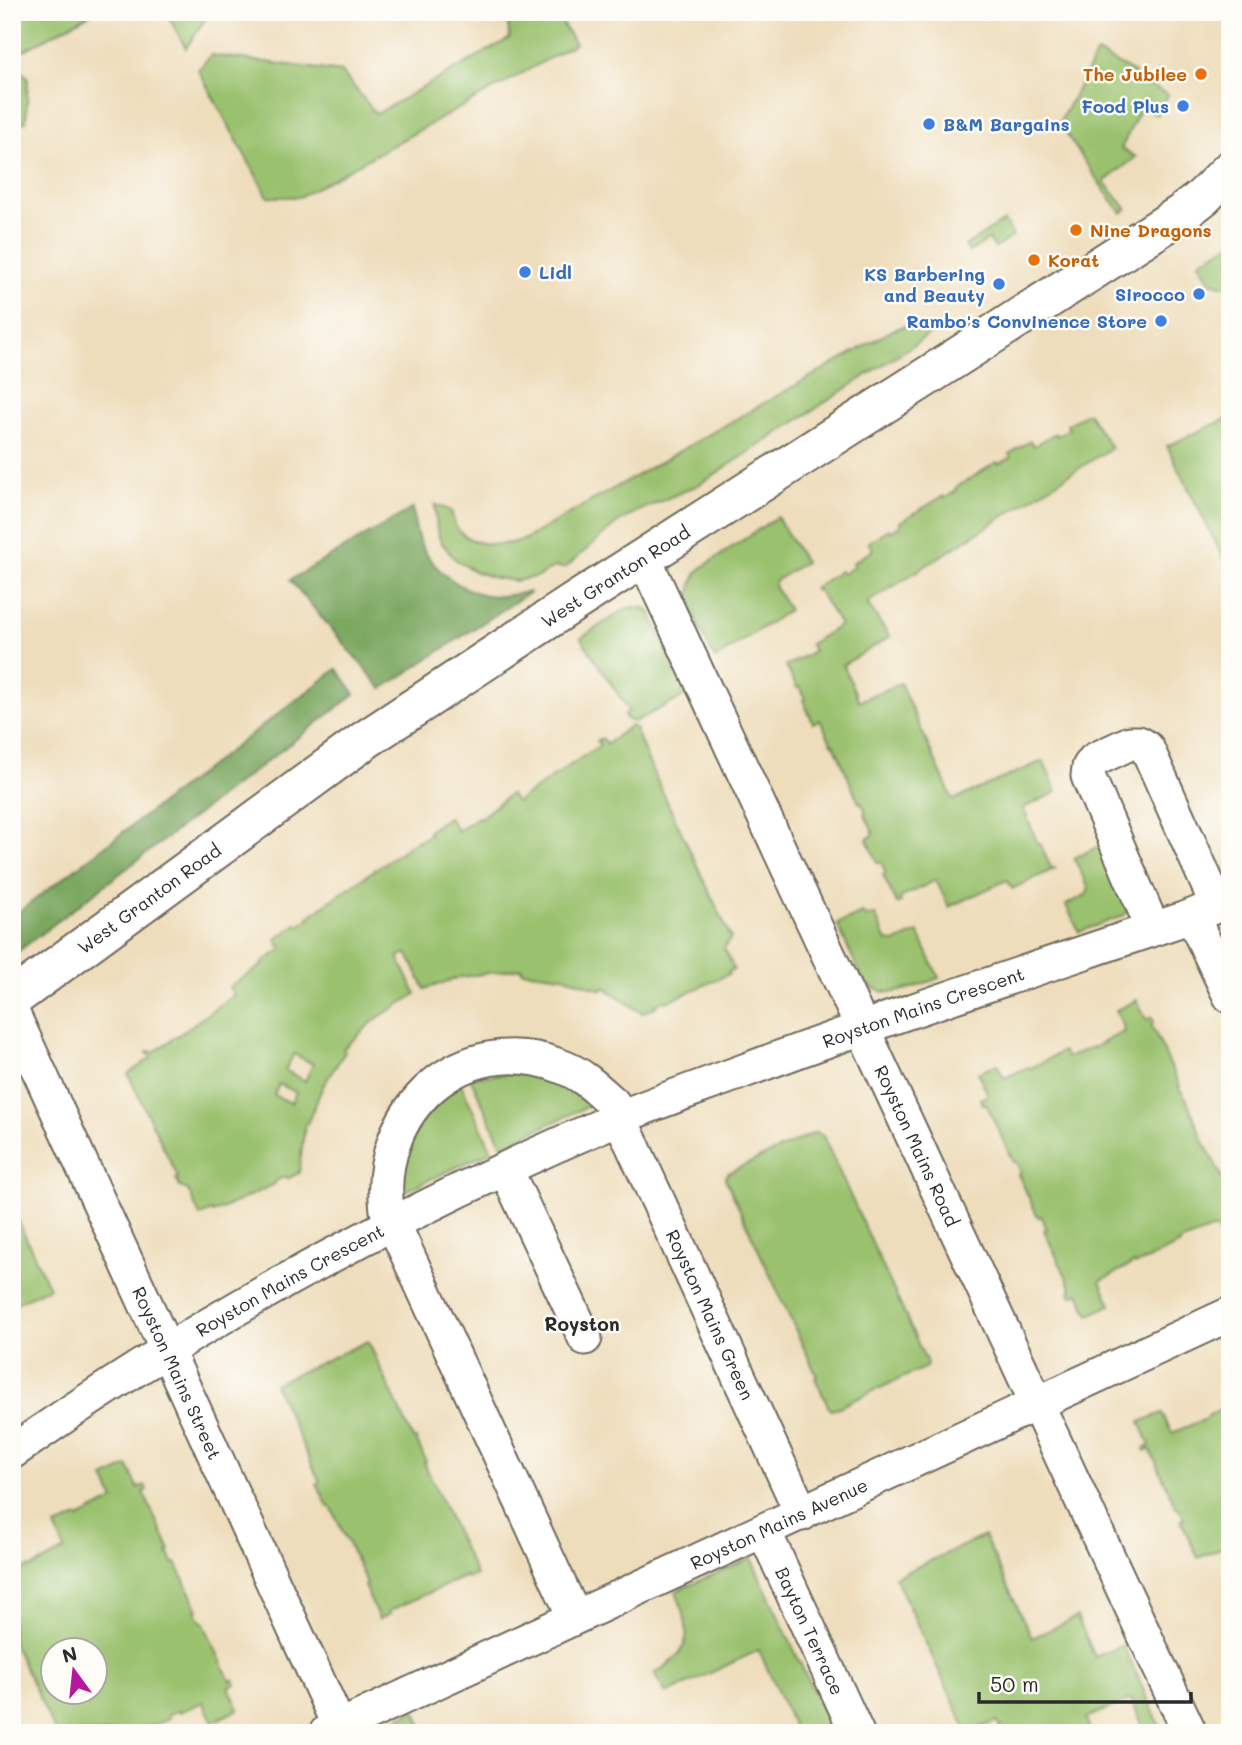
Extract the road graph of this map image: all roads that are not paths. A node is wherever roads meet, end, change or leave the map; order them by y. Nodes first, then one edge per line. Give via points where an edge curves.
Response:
1 (1230, 170) edge
2 (644, 558) junction
3 (1213, 907) edge
4 (1153, 929) junction
5 (1230, 996) edge
6 (12, 999) edge
7 (12, 1012) edge
8 (862, 1027) junction
9 (620, 1118) junction
10 (506, 1170) junction
11 (393, 1225) junction
12 (1230, 1314) edge
13 (585, 1338) dead end
14 (168, 1349) junction
15 (1039, 1405) junction
16 (12, 1452) edge
17 (802, 1514) junction
18 (764, 1531) junction
19 (574, 1616) junction
20 (336, 1731) edge
21 (857, 1733) edge
22 (1190, 1733) edge

1 - 2 street, West Granton Road via 1181,214
2 - 6 street, West Granton Road via 365,740
2 - 8 street, Royston Mains Road
3 - 4 street, Royston Mains Crescent
3 - 4 street via 1147,748 1130,743 1094,760 1088,776
3 - 5 street
4 - 8 street, Royston Mains Crescent
7 - 14 street, Royston Mains Street
8 - 9 street, Royston Mains Crescent
8 - 15 street, Royston Mains Road
9 - 10 street, Royston Mains Crescent
9 - 11 street, Royston Mains Crescent via 613,1103 582,1076 544,1060 499,1058 460,1068 425,1092 393,1139 385,1192
9 - 17 street, Royston Mains Green
10 - 11 street, Royston Mains Crescent
10 - 13 street
11 - 14 street, Royston Mains Crescent
11 - 19 street
12 - 15 street, Royston Mains Avenue
14 - 16 street, Royston Mains Crescent
14 - 20 street, Royston Mains Street
15 - 17 street, Royston Mains Avenue
15 - 22 street, Royston Mains Road
17 - 18 street, Royston Mains Avenue
18 - 19 street, Royston Mains Avenue
18 - 21 street, Bayton Terrace
19 - 20 street, Royston Mains Avenue

